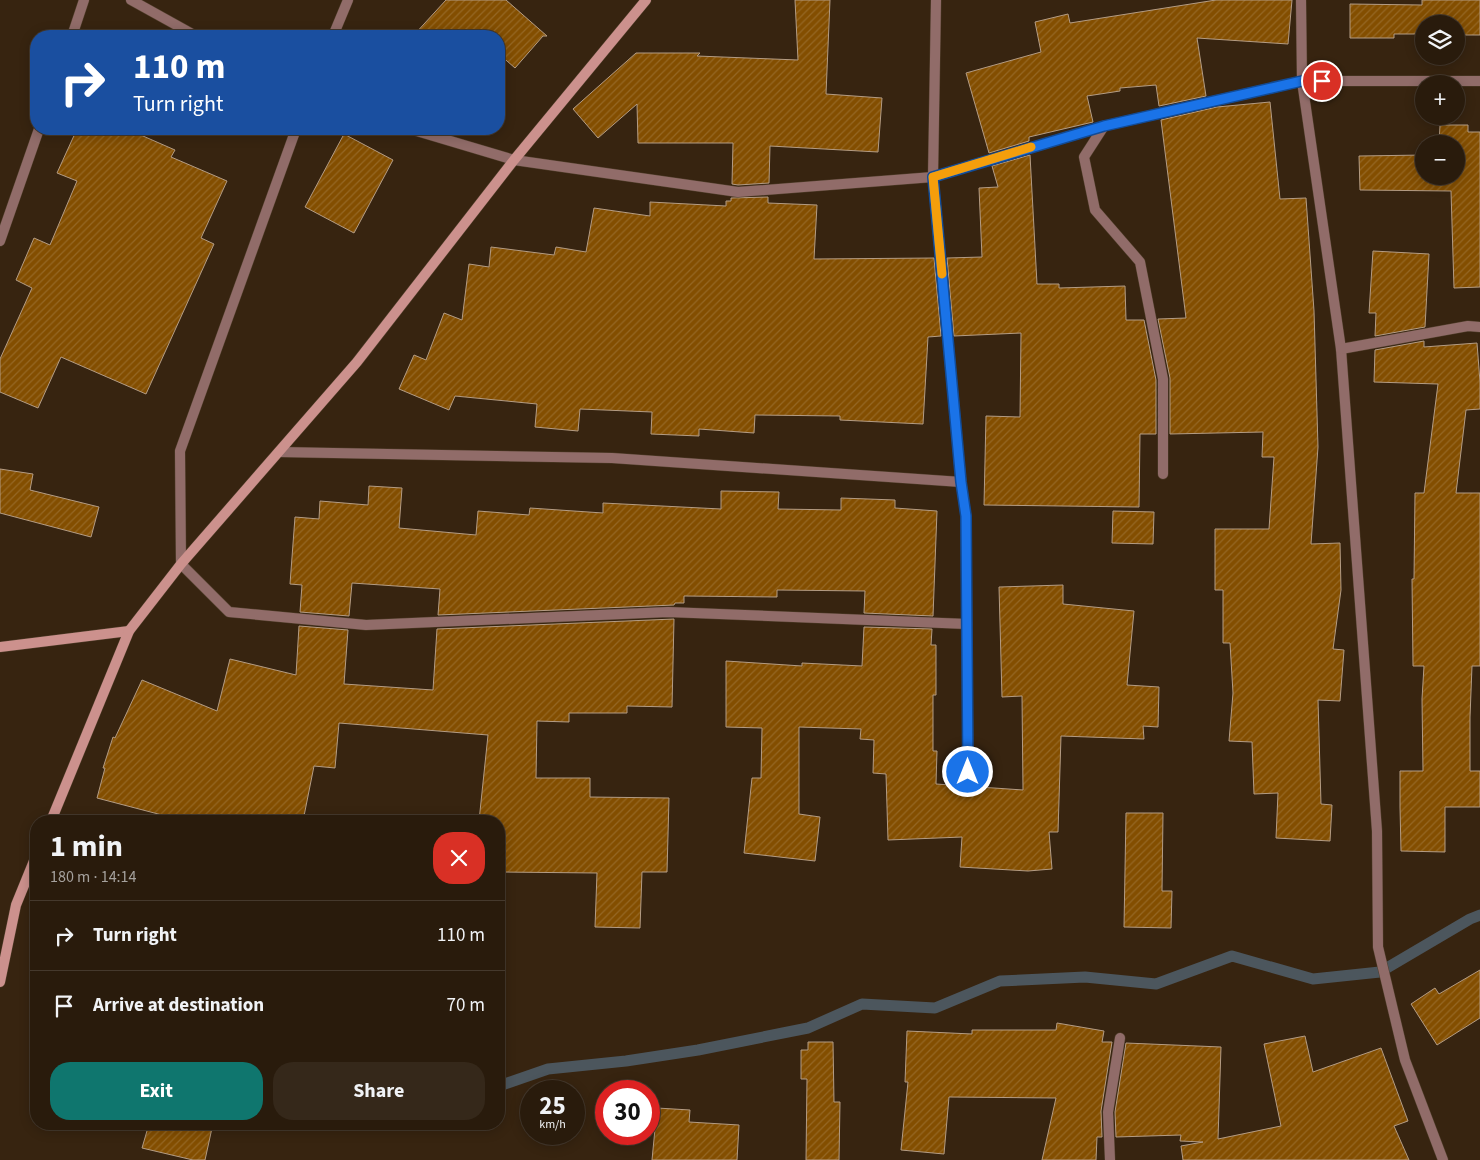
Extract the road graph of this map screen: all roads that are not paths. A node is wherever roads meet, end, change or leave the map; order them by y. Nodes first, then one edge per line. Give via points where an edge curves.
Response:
1 (84, 0) edge
2 (131, 0) edge
3 (348, 0) edge
4 (646, 0) edge
5 (936, 0) edge
6 (1301, 0) edge
7 (74, 30) edge
8 (185, 30) edge
9 (336, 30) edge
10 (1302, 81) junction
11 (1480, 82) edge
12 (1104, 126) junction
13 (37, 135) edge
14 (294, 135) edge
15 (430, 135) edge
16 (514, 160) junction
17 (933, 177) junction
18 (0, 241) edge
19 (1480, 327) edge
20 (1341, 349) junction
21 (279, 452) junction
22 (1163, 474) dead end
23 (961, 482) junction
24 (181, 564) junction
25 (967, 624) junction
26 (129, 631) junction
27 (0, 646) edge
28 (968, 772) dead end
29 (53, 815) edge
30 (30, 871) edge
31 (0, 982) edge
32 (1120, 1038) dead end
33 (1110, 1160) edge
34 (1443, 1160) edge

1 - 7 street
2 - 8 street
3 - 9 street
4 - 16 street
5 - 17 street
6 - 10 street
10 - 11 street
10 - 12 street
10 - 20 street
12 - 17 street
12 - 22 street via 1084,157 1095,210 1140,262 1163,379
13 - 18 street
14 - 24 street via 180,451
15 - 16 street
16 - 17 street via 738,192
16 - 21 street via 357,362
17 - 23 street
19 - 20 street via 1468,326
20 - 34 street via 1377,831 1378,947 1405,1060
21 - 23 street via 612,458
21 - 24 street
23 - 25 street via 966,516
24 - 25 street via 229,612 366,625 668,612
24 - 26 street
25 - 28 street
26 - 27 street
26 - 29 street
30 - 31 street via 16,905
32 - 33 street via 1108,1112

